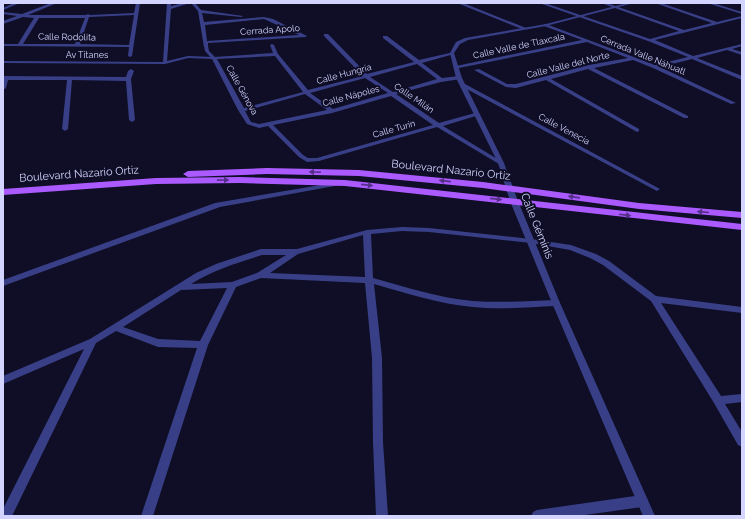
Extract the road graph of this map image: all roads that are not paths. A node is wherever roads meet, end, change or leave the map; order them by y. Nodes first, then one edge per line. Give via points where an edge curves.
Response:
1 (18, 3) edge
2 (55, 3) edge
3 (138, 3) edge
4 (188, 3) edge
5 (193, 3) edge
6 (459, 3) edge
7 (541, 3) edge
8 (603, 3) edge
9 (632, 3) edge
10 (657, 3) edge
11 (709, 3) edge
12 (169, 5) edge
13 (616, 7) junction
14 (3, 9) edge
15 (200, 11) junction
16 (3, 13) edge
17 (742, 13) edge
18 (136, 14) junction
19 (88, 15) junction
20 (20, 16) junction
21 (742, 16) edge
22 (37, 17) junction
23 (580, 17) junction
24 (3, 18) edge
25 (254, 18) junction
26 (11, 20) junction
27 (3, 23) edge
28 (716, 23) junction
29 (202, 24) junction
30 (546, 25) junction
31 (524, 28) junction
32 (682, 31) junction
33 (326, 35) dead end
34 (385, 37) dead end
35 (650, 40) junction
36 (586, 41) junction
37 (3, 45) edge
38 (20, 45) junction
39 (77, 45) junction
40 (206, 45) junction
41 (272, 45) dead end
42 (742, 45) edge
43 (130, 46) junction
44 (728, 49) junction
45 (452, 53) junction
46 (276, 54) junction
47 (742, 54) edge
48 (130, 56) dead end
49 (692, 57) junction
50 (214, 58) junction
51 (633, 59) junction
52 (3, 61) edge
53 (165, 61) junction
54 (172, 62) junction
55 (417, 63) junction
56 (655, 67) junction
57 (456, 68) junction
58 (589, 68) junction
59 (477, 70) dead end
60 (131, 71) dead end
61 (366, 76) junction
62 (5, 78) edge
63 (459, 78) junction
64 (546, 78) junction
65 (742, 78) edge
66 (70, 79) junction
67 (128, 79) junction
68 (441, 80) junction
69 (463, 85) junction
70 (3, 88) edge
71 (307, 92) junction
72 (392, 94) junction
73 (733, 103) dead end
74 (241, 110) junction
75 (332, 111) junction
76 (477, 114) junction
77 (686, 117) dead end
78 (132, 120) dead end
79 (270, 125) junction
80 (439, 126) junction
81 (65, 129) dead end
82 (637, 130) dead end
83 (317, 160) joint
84 (500, 163) junction
85 (156, 180) junction
86 (345, 183) junction
87 (509, 189) junction
88 (657, 189) dead end
89 (3, 192) edge
90 (514, 201) junction
91 (742, 215) edge
92 (742, 227) edge
93 (367, 232) junction
94 (531, 241) junction
95 (297, 252) junction
96 (260, 275) junction
97 (369, 280) junction
98 (3, 284) edge
99 (232, 285) junction
100 (179, 287) junction
101 (654, 299) junction
102 (556, 303) junction
103 (742, 310) edge
104 (114, 327) junction
105 (93, 341) junction
106 (202, 345) junction
107 (3, 380) edge
108 (742, 398) edge
109 (718, 400) junction
110 (742, 442) edge
111 (642, 501) junction
112 (6, 516) edge
113 (147, 516) edge
114 (382, 516) edge
115 (537, 516) edge
116 (648, 516) edge

1 - 14 street
2 - 20 street
3 - 18 street
4 - 12 street
5 - 15 street
6 - 31 street
7 - 23 street
8 - 13 street
9 - 13 street
10 - 28 street
11 - 17 street
12 - 53 street
13 - 23 street
13 - 32 street
15 - 25 street, Cerrada Apolo
15 - 29 street
16 - 20 street
18 - 19 street
18 - 43 street
19 - 22 street
19 - 39 street
20 - 22 street
20 - 26 street
21 - 28 street
22 - 38 street
23 - 30 street
23 - 35 street
24 - 26 street
25 - 29 street, Cerrada Apolo
25 - 40 street, Cerrada Apolo via 270,20 305,36
26 - 27 street
28 - 32 street
29 - 40 street
30 - 31 street
30 - 36 street, Cerrada Valle Náhuatl
31 - 45 street via 467,39 458,44
32 - 35 street
33 - 61 street, Calle Milán
34 - 55 street
35 - 49 street
36 - 51 street, Cerrada Valle Náhuatl
36 - 57 street, Calle Valle de Tlaxcala
37 - 38 street, Calle Rodolita
38 - 39 street, Calle Rodolita
39 - 43 street, Calle Rodolita
40 - 50 street, Calle Génova via 206,51
41 - 46 street
42 - 44 street
43 - 48 street
44 - 47 street
44 - 49 street
45 - 55 street, Calle Hungría
45 - 57 street, Calle Géminis
46 - 50 street
46 - 71 street
49 - 56 street
49 - 65 street
50 - 54 street via 188,57
50 - 74 street, Calle Génova
51 - 56 street, Cerrada Valle Náhuatl
51 - 58 street, Calle Valle del Norte
52 - 53 street, Av Titanes
52 - 54 street, Av Titanes
53 - 54 street, Av Titanes
55 - 61 street, Calle Hungría
55 - 68 street
56 - 73 street, Cerrada Valle Náhuatl
57 - 63 street, Calle Géminis
58 - 64 street, Calle Valle del Norte
58 - 77 street
59 - 64 street, Calle Valle del Norte via 506,85 516,86
60 - 67 street
61 - 71 street, Calle Hungría
61 - 72 street, Calle Milán
62 - 66 street
62 - 70 street
63 - 68 street, Calle Nápoles
63 - 69 street, Calle Géminis
64 - 82 street
66 - 67 street
66 - 81 street
67 - 78 street
68 - 72 street, Calle Nápoles
69 - 76 street, Calle Géminis
69 - 88 street, Calle Venecia
71 - 74 street, Calle Hungría
71 - 75 street
72 - 75 street, Calle Nápoles
72 - 80 street, Calle Milán
74 - 79 street, Calle Génova via 254,126
75 - 79 street, Calle Nápoles
76 - 80 street, Calle Turín
76 - 84 street, Calle Géminis
79 - 83 street, Calle Génova via 301,156 308,160
80 - 83 street, Calle Turín
80 - 84 street, Calle Milán
84 - 87 street, Calle Géminis
85 -> 86 main road, Boulevard Nazario Ortiz
87 -> 85 main road, Boulevard Nazario Ortiz via 373,174 298,171 181,174
85 - 89 main road, Boulevard Nazario Ortiz
86 -> 90 main road, Boulevard Nazario Ortiz
86 - 98 street via 218,204
87 - 90 street, Calle Géminis
91 -> 87 main road, Boulevard Nazario Ortiz via 638,206
90 -> 92 main road, Boulevard Nazario Ortiz
90 - 94 street, Calle Géminis
93 - 94 street via 430,230
93 - 95 street
93 - 97 street
94 - 101 street via 571,248 593,256
94 - 102 street, Calle Géminis
95 - 96 street
95 - 100 street via 261,252 242,257 199,275
96 - 97 street
96 - 99 street
97 - 102 street via 426,296 472,304
97 - 114 street via 376,358
99 - 100 street
99 - 106 street
100 - 104 street
101 - 103 street
101 - 109 street
102 - 111 street, Calle Géminis
104 - 105 street
104 - 106 street via 158,343
105 - 107 street
105 - 112 street
106 - 113 street
108 - 109 street
109 - 110 street
111 - 115 street
111 - 116 street, Calle Géminis

